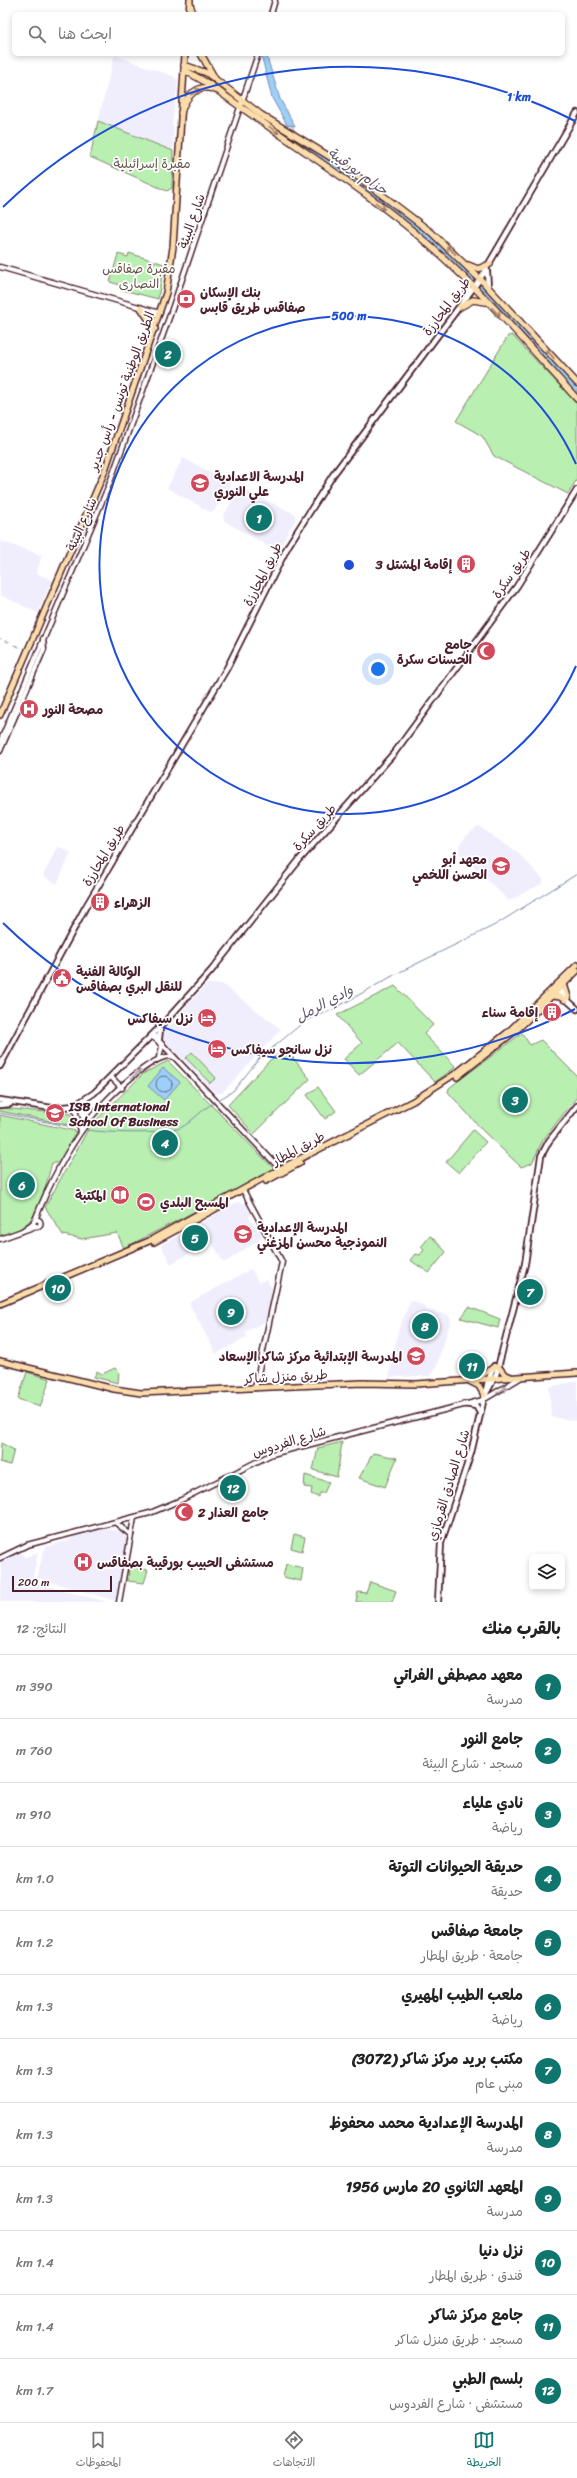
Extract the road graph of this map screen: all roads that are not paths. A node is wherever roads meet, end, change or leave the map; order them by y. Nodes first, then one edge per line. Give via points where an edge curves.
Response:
1 (275, 0) edge
2 (190, 2) edge
3 (189, 12) edge
4 (192, 12) edge
5 (272, 12) edge
6 (185, 56) edge
7 (202, 56) edge
8 (257, 56) edge
9 (184, 68) junction
10 (220, 83) junction
11 (222, 93) junction
12 (242, 105) junction
13 (181, 113) junction
14 (577, 113) edge
15 (466, 264) junction
16 (489, 266) junction
17 (0, 267) edge
18 (465, 279) junction
19 (480, 280) junction
20 (488, 287) junction
21 (474, 288) junction
22 (467, 299) junction
23 (486, 302) junction
24 (460, 307) junction
25 (141, 308) junction
26 (160, 313) junction
27 (155, 329) junction
28 (577, 383) edge
29 (577, 398) edge
30 (577, 490) edge
31 (43, 638) junction
32 (0, 715) edge
33 (0, 742) edge
34 (0, 751) edge
35 (577, 965) edge
36 (577, 971) edge
37 (564, 984) junction
38 (556, 988) junction
39 (551, 996) junction
40 (567, 998) junction
41 (576, 1008) edge
42 (162, 1026) junction
43 (516, 1028) junction
44 (152, 1035) junction
45 (159, 1041) junction
46 (143, 1044) junction
47 (174, 1057) junction
48 (158, 1058) junction
49 (0, 1066) edge
50 (111, 1077) junction
51 (122, 1088) junction
52 (0, 1100) edge
53 (13, 1104) junction
54 (0, 1105) edge
55 (74, 1106) junction
56 (577, 1106) edge
57 (80, 1121) junction
58 (87, 1122) junction
59 (81, 1132) junction
60 (282, 1171) junction
61 (244, 1191) junction
62 (41, 1205) junction
63 (40, 1221) junction
64 (34, 1223) junction
65 (0, 1239) edge
66 (0, 1304) edge
67 (0, 1307) edge
68 (0, 1361) edge
69 (496, 1367) junction
70 (577, 1373) edge
71 (513, 1378) junction
72 (520, 1378) junction
73 (494, 1380) junction
74 (471, 1381) junction
75 (488, 1381) junction
76 (255, 1388) junction
77 (484, 1398) junction
78 (464, 1404) junction
79 (480, 1415) junction
80 (134, 1518) junction
81 (115, 1523) junction
82 (131, 1535) junction
83 (0, 1558) edge
84 (119, 1602) edge
85 (438, 1602) edge

1 - 5 street
2 - 3 main road
2 - 4 highway
6 - 9 main road, الطريق الوطنية تونس - رأس جدير
7 - 10 highway
8 - 12 street, شارع البيئة
9 - 10 highway via 199,69
9 - 11 highway
9 - 13 main road, الطريق الوطنية تونس - رأس جدير
10 - 12 highway
11 - 12 highway
13 -> 11 highway via 187,98 195,91 210,88
15 -> 12 highway via 432,233 374,188 303,138
12 -> 18 highway via 381,206 428,244
12 - 31 street, شارع البيئة via 109,485
13 - 26 main road, الطريق الوطنية تونس - رأس جدير via 173,247 166,293
14 - 16 main road, طريق المحارزة
15 - 16 highway via 478,269
15 - 19 highway
16 - 19 main road, طريق المحارزة
16 - 20 main road
17 - 25 street
18 - 21 highway
18 - 22 main road
19 - 20 highway
19 - 21 main road, طريق المحارزة
28 -> 20 highway
21 - 22 main road, طريق المحارزة
21 - 23 highway
22 - 24 main road, طريق المحارزة
23 - 24 highway via 473,300
23 -> 29 highway
24 - 49 main road, طريق المحارزة via 332,475 288,546 227,668 85,908
25 - 26 street
25 - 27 main road
26 - 27 main road, الطريق الوطنية تونس - رأس جدير
27 - 32 main road, الطريق الوطنية تونس - رأس جدير via 104,473
30 - 42 main road, طريق سكرة via 517,586 404,740 300,859 211,971
31 - 33 street, شارع البيئة
31 - 34 street, شارع البيئة via 44,648
35 - 38 main road, طريق المطار
36 - 37 main road, طريق المطار
37 - 38 main road, طريق المطار
37 - 40 main road
38 - 39 main road, طريق المطار
38 - 40 main road
38 - 43 main road, طريق المطار
39 - 40 main road
39 - 43 main road, طريق المطار
40 - 41 main road
42 - 44 main road, طريق سكرة
42 - 45 main road via 158,1032
43 - 60 main road, طريق المطار via 441,1089
44 - 45 street
44 - 46 main road, طريق سكرة
45 - 46 main road via 149,1040
45 - 47 street
45 - 48 street via 162,1053
46 - 50 main road, طريق سكرة
47 - 48 street via 167,1055
47 - 60 street
51 -> 48 street via 139,1071
50 - 51 street
50 - 55 main road, طريق سكرة via 89,1097
51 - 58 street
52 - 53 main road
53 - 54 main road
53 - 55 main road, طريق سكرة via 52,1108
55 - 57 street
56 - 69 main road via 549,1141 541,1156 525,1264
57 - 58 street
57 - 59 street
58 - 59 street
59 - 62 street
60 - 61 main road, طريق المطار
61 - 66 main road, طريق المطار via 149,1241
61 - 67 main road, طريق المطار via 150,1244
61 - 76 street via 282,1262
62 - 63 street
62 - 64 street
63 - 64 street
63 - 64 street via 39,1226
64 - 65 street via 20,1233
68 - 76 main road, طريق منزل شاكر via 129,1392
69 - 71 main road
69 - 73 main road, شارع الصادق القرمازي
69 - 74 main road
69 - 75 main road, شارع الصادق القرمازي
70 - 72 main road, طريق منزل شاكر
71 - 72 main road, طريق منزل شاكر
71 - 73 main road, طريق منزل شاكر
77 -> 72 street, شارع الفردوس
73 - 75 main road, طريق منزل شاكر
73 - 77 main road, شارع الصادق القرمازي
74 - 75 main road, طريق منزل شاكر
74 - 76 main road, طريق منزل شاكر
74 - 77 main road via 478,1386
75 - 77 main road, شارع الصادق القرمازي
77 - 78 street, شارع الفردوس
77 - 79 main road, شارع الصادق القرمازي
78 - 79 main road via 477,1407
78 - 80 street, شارع الفردوس via 272,1454 181,1500
79 - 85 main road, شارع الصادق القرمازي via 471,1453 441,1543
80 - 81 street, شارع الفردوس
80 - 82 street
81 - 82 street
81 - 83 street, شارع الفردوس via 26,1546
82 - 84 street

